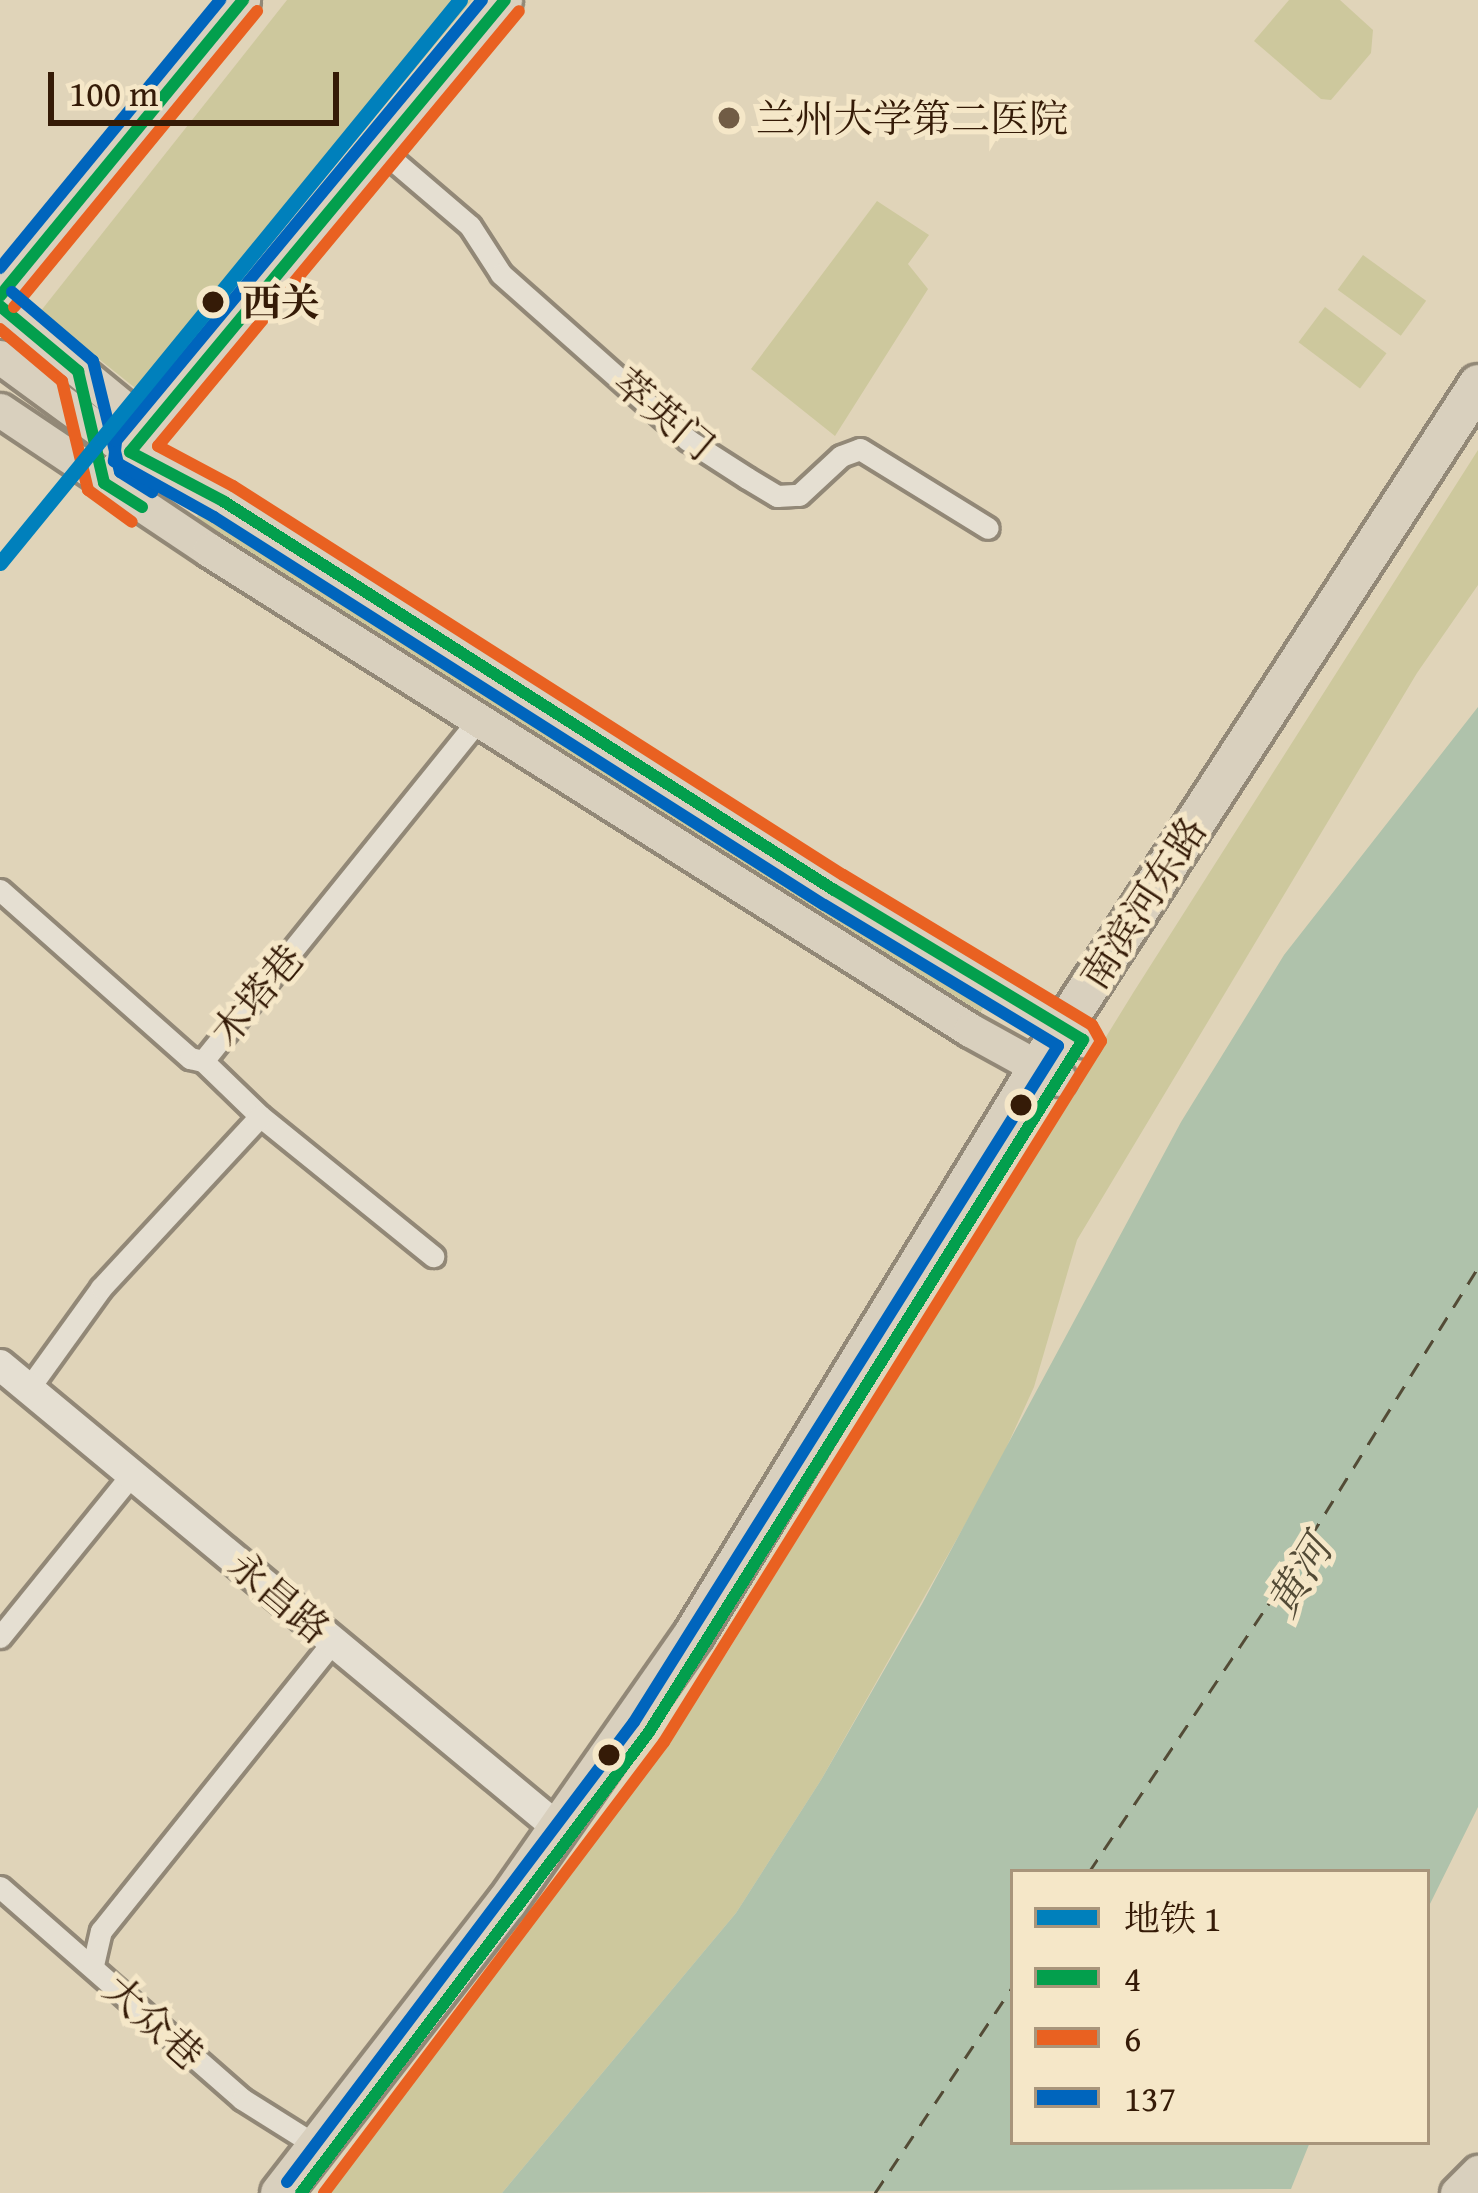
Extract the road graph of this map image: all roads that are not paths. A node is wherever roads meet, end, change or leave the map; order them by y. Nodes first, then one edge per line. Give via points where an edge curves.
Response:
1 (243, 0) edge
2 (505, 0) edge
3 (380, 149) junction
4 (0, 296) edge
5 (0, 306) edge
6 (0, 357) edge
7 (78, 371) junction
8 (1478, 383) edge
9 (0, 410) edge
10 (86, 423) junction
11 (1478, 430) edge
12 (140, 440) junction
13 (104, 483) junction
14 (988, 528) dead end
15 (478, 720) junction
16 (0, 890) edge
17 (1072, 1035) junction
18 (203, 1061) junction
19 (1048, 1074) junction
20 (260, 1116) junction
21 (433, 1256) dead end
22 (0, 1365) edge
23 (29, 1388) junction
24 (131, 1474) junction
25 (0, 1637) edge
26 (333, 1641) junction
27 (559, 1829) junction
28 (0, 1887) edge
29 (93, 1965) junction
30 (317, 2146) junction
31 (1478, 2172) edge
32 (280, 2193) edge
33 (301, 2193) edge
34 (1457, 2193) edge

1 - 4 main road
2 - 3 main road
3 - 12 main road
3 - 14 street, 萃英门 via 470,226 501,274 688,440 747,478 777,496 799,495 860,449
5 - 7 main road
6 - 10 main road
7 - 10 main road
7 - 12 main road
8 - 17 highway, 南滨河东路
9 - 13 main road
10 - 12 main road
10 - 13 main road
11 - 17 highway, 南滨河东路
12 - 13 main road
12 - 17 main road via 223,501
13 - 15 main road
15 - 18 street, 木塔巷
15 - 19 main road
16 - 18 street, 木塔巷 via 190,1058
17 - 19 highway, 南滨河东路
18 - 20 street
19 - 27 highway, 南滨河东路 via 693,1634
19 - 33 highway, 南滨河东路 via 650,1732
20 - 21 street
20 - 23 street via 101,1288
22 - 23 street, 永昌路
23 - 24 street, 永昌路
24 - 25 street
24 - 26 street, 永昌路
26 - 27 street, 永昌路
26 - 29 street via 129,1893 101,1931
27 - 30 highway, 南滨河东路
28 - 29 street, 大众巷
29 - 30 street, 大众巷 via 242,2099
30 - 32 highway, 南滨河东路
31 - 34 main road

